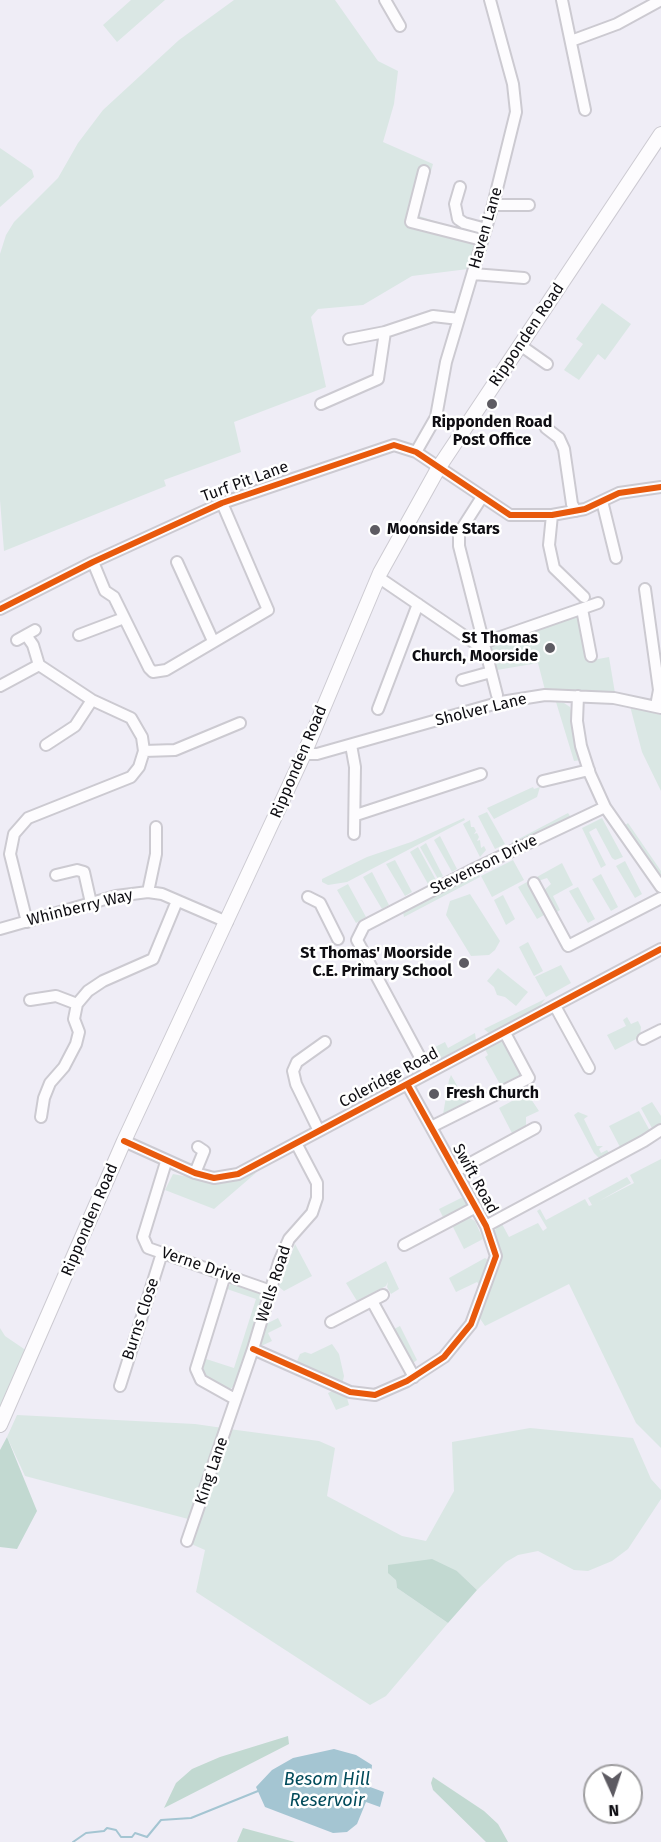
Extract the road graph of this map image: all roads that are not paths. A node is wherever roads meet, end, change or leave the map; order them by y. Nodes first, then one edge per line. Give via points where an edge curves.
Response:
1 (385, 0) edge
2 (490, 0) edge
3 (562, 0) edge
4 (661, 0) edge
5 (400, 26) dead end
6 (571, 41) junction
7 (585, 110) dead end
8 (661, 134) edge
9 (657, 151) edge
10 (424, 171) dead end
11 (460, 187) dead end
12 (493, 205) junction
13 (529, 205) dead end
14 (484, 235) junction
15 (473, 273) junction
16 (524, 278) dead end
17 (459, 319) junction
18 (385, 332) junction
19 (349, 339) dead end
20 (520, 345) junction
21 (547, 364) dead end
22 (321, 404) dead end
23 (546, 428) dead end
24 (416, 452) junction
25 (439, 467) junction
26 (661, 487) edge
27 (482, 497) junction
28 (602, 501) junction
29 (222, 503) junction
30 (576, 511) junction
31 (552, 515) junction
32 (616, 558) dead end
33 (93, 562) junction
34 (177, 562) dead end
35 (378, 577) junction
36 (645, 589) dead end
37 (584, 597) dead end
38 (598, 603) dead end
39 (418, 604) junction
40 (0, 609) edge
41 (582, 609) junction
42 (123, 618) junction
43 (26, 635) dead end
44 (79, 635) dead end
45 (213, 641) junction
46 (484, 646) junction
47 (591, 656) dead end
48 (39, 665) junction
49 (492, 672) junction
50 (462, 680) dead end
51 (0, 686) edge
52 (497, 695) dead end
53 (578, 696) junction
54 (92, 700) junction
55 (658, 707) edge
56 (378, 709) dead end
57 (240, 723) dead end
58 (46, 745) dead end
59 (351, 745) junction
60 (144, 751) junction
61 (304, 754) junction
62 (589, 770) junction
63 (481, 774) dead end
64 (543, 781) dead end
65 (606, 807) junction
66 (356, 815) junction
67 (156, 827) dead end
68 (354, 834) dead end
69 (56, 875) dead end
70 (534, 883) dead end
71 (661, 887) edge
72 (148, 892) junction
73 (308, 897) dead end
74 (661, 898) edge
75 (177, 901) junction
76 (91, 903) junction
77 (27, 922) junction
78 (226, 922) junction
79 (0, 929) edge
80 (338, 939) dead end
81 (661, 949) edge
82 (30, 1000) dead end
83 (77, 1004) junction
84 (555, 1006) junction
85 (661, 1030) edge
86 (505, 1033) junction
87 (643, 1039) dead end
88 (325, 1042) dead end
89 (589, 1068) dead end
90 (428, 1072) junction
91 (407, 1084) junction
92 (41, 1117) dead end
93 (431, 1127) junction
94 (535, 1128) dead end
95 (661, 1130) edge
96 (319, 1131) junction
97 (124, 1142) junction
98 (296, 1143) junction
99 (198, 1147) dead end
100 (166, 1162) junction
101 (456, 1171) junction
102 (195, 1173) junction
103 (476, 1207) junction
104 (486, 1226) junction
105 (404, 1245) dead end
106 (162, 1253) junction
107 (225, 1275) junction
108 (271, 1291) junction
109 (383, 1295) dead end
110 (372, 1301) junction
111 (331, 1322) dead end
112 (253, 1349) junction
113 (414, 1377) junction
114 (120, 1386) dead end
115 (235, 1399) junction
116 (0, 1425) edge
117 (187, 1541) dead end

1 - 5 street
2 - 12 street, Haven Lane via 517,104
3 - 6 street
4 - 6 street via 617,24
6 - 7 street
8 - 9 main road, Ripponden Road
9 - 20 main road, Ripponden Road
10 - 14 street via 411,222
11 - 14 street via 455,204 458,219
12 - 13 street
12 - 14 street, Haven Lane
14 - 15 street, Haven Lane
15 - 16 street
15 - 17 street, Haven Lane
17 - 18 street via 433,316
17 - 24 street, Haven Lane via 436,417
18 - 19 street
18 - 22 street via 378,379
20 - 21 street
20 - 25 main road, Ripponden Road
23 - 30 street via 560,438 564,449
24 - 25 street, Turf Pit Lane
24 - 29 street, Turf Pit Lane via 394,446
25 - 27 street, Turf Pit Lane
25 - 35 main road, Ripponden Road
26 - 28 street, Turf Pit Lane via 619,493
27 - 31 street, Turf Pit Lane via 510,514
27 - 46 street via 459,533 459,546
28 - 30 street, Turf Pit Lane
28 - 32 street
29 - 33 street, Turf Pit Lane
29 - 45 street via 268,610
30 - 31 street, Turf Pit Lane
31 - 37 street via 549,544 554,568
33 - 40 street, Turf Pit Lane
33 - 42 street via 105,591 114,597
34 - 45 street
35 - 39 street
35 - 61 main road, Ripponden Road
36 - 55 street
38 - 41 street
39 - 46 street
39 - 56 street
41 - 46 street
41 - 47 street
42 - 44 street
42 - 45 street via 153,672 166,670
43 - 48 street
46 - 49 street
48 - 51 street
48 - 54 street
49 - 50 street
49 - 52 street
53 - 55 street, Sholver Lane
53 - 59 street, Sholver Lane via 545,695 501,702
53 - 62 street via 577,721
54 - 58 street via 75,726
54 - 60 street via 131,718 142,737
57 - 60 street via 175,750
59 - 61 street, Sholver Lane
59 - 66 street
60 - 77 street via 140,767 131,777 28,818 15,834 10,854
61 - 78 main road, Ripponden Road
62 - 64 street
62 - 65 street
63 - 66 street
65 - 71 street
65 - 90 street, Stevenson Drive via 364,926 357,940
66 - 68 street
67 - 72 street via 156,854
69 - 76 street via 84,872
70 - 74 street via 568,946
72 - 75 street, Whinberry Way
72 - 76 street, Whinberry Way
73 - 80 street via 320,903
75 - 78 street, Whinberry Way
75 - 83 street via 153,959 103,981
76 - 77 street, Whinberry Way
77 - 79 street, Whinberry Way
78 - 97 main road, Ripponden Road
81 - 84 street, Coleridge Road
82 - 83 street via 56,996
83 - 92 street via 76,1044 50,1083
84 - 86 street, Coleridge Road
84 - 89 street
85 - 87 street
86 - 90 street, Coleridge Road
86 - 93 street via 529,1078
88 - 96 street via 297,1062 293,1071
90 - 91 street, Coleridge Road
91 - 93 street, Swift Road
91 - 96 street, Coleridge Road
93 - 101 street, Swift Road
94 - 101 street
95 - 104 street
96 - 98 street, Coleridge Road
97 - 100 street, Coleridge Road
97 - 116 main road, Ripponden Road
98 - 102 street, Coleridge Road via 238,1174 214,1178
98 - 108 street, Wells Road via 317,1183 317,1198 312,1213 289,1239
99 - 102 street via 204,1151
100 - 102 street, Coleridge Road
100 - 106 street, Verne Drive via 143,1237 148,1248
101 - 103 street, Swift Road
103 - 104 street, Swift Road
103 - 105 street
104 - 113 street, Swift Road via 496,1256 471,1324 444,1357
106 - 107 street, Verne Drive
106 - 114 street, Burns Close
107 - 108 street, Verne Drive
107 - 115 street via 196,1369 201,1380
108 - 112 street, Wells Road
109 - 110 street
110 - 111 street
110 - 113 street
112 - 113 street, Swift Road via 356,1394 375,1395
112 - 115 street, Wells Road
115 - 117 street, King Lane

